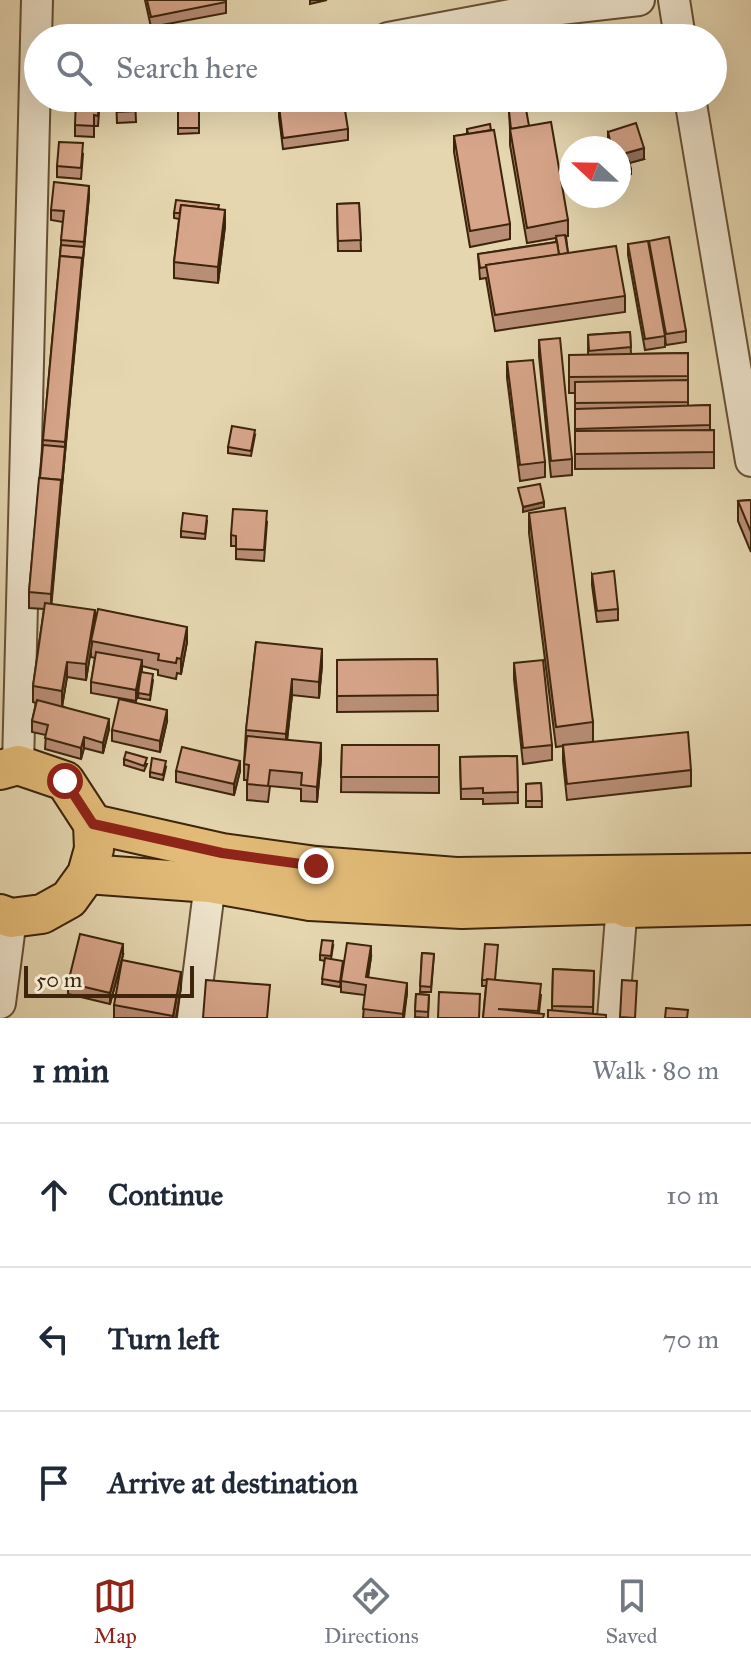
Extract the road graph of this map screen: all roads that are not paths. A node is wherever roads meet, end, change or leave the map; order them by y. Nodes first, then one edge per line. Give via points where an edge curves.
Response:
1 (37, 0) edge
2 (639, 0) edge
3 (674, 0) edge
4 (37, 24) edge
5 (463, 24) edge
6 (678, 24) edge
7 (34, 112) edge
8 (692, 112) edge
9 (751, 461) edge
10 (9, 768) edge
11 (93, 824) junction
12 (751, 873) edge
13 (87, 874) junction
14 (210, 883) junction
15 (622, 904) junction
16 (751, 905) edge
17 (6, 916) edge
18 (0, 1003) edge
19 (193, 1018) edge
20 (613, 1018) edge

1 - 4 street
2 - 5 street
3 - 6 street
7 - 10 street
8 - 9 street
10 - 11 main road via 65,781
11 - 12 main road via 222,853 456,877
11 - 13 main road
13 - 14 main road
13 - 17 main road via 69,899 42,914
14 - 15 main road via 310,901 462,909
14 - 19 street
15 - 16 main road
15 - 20 street
17 - 18 street

